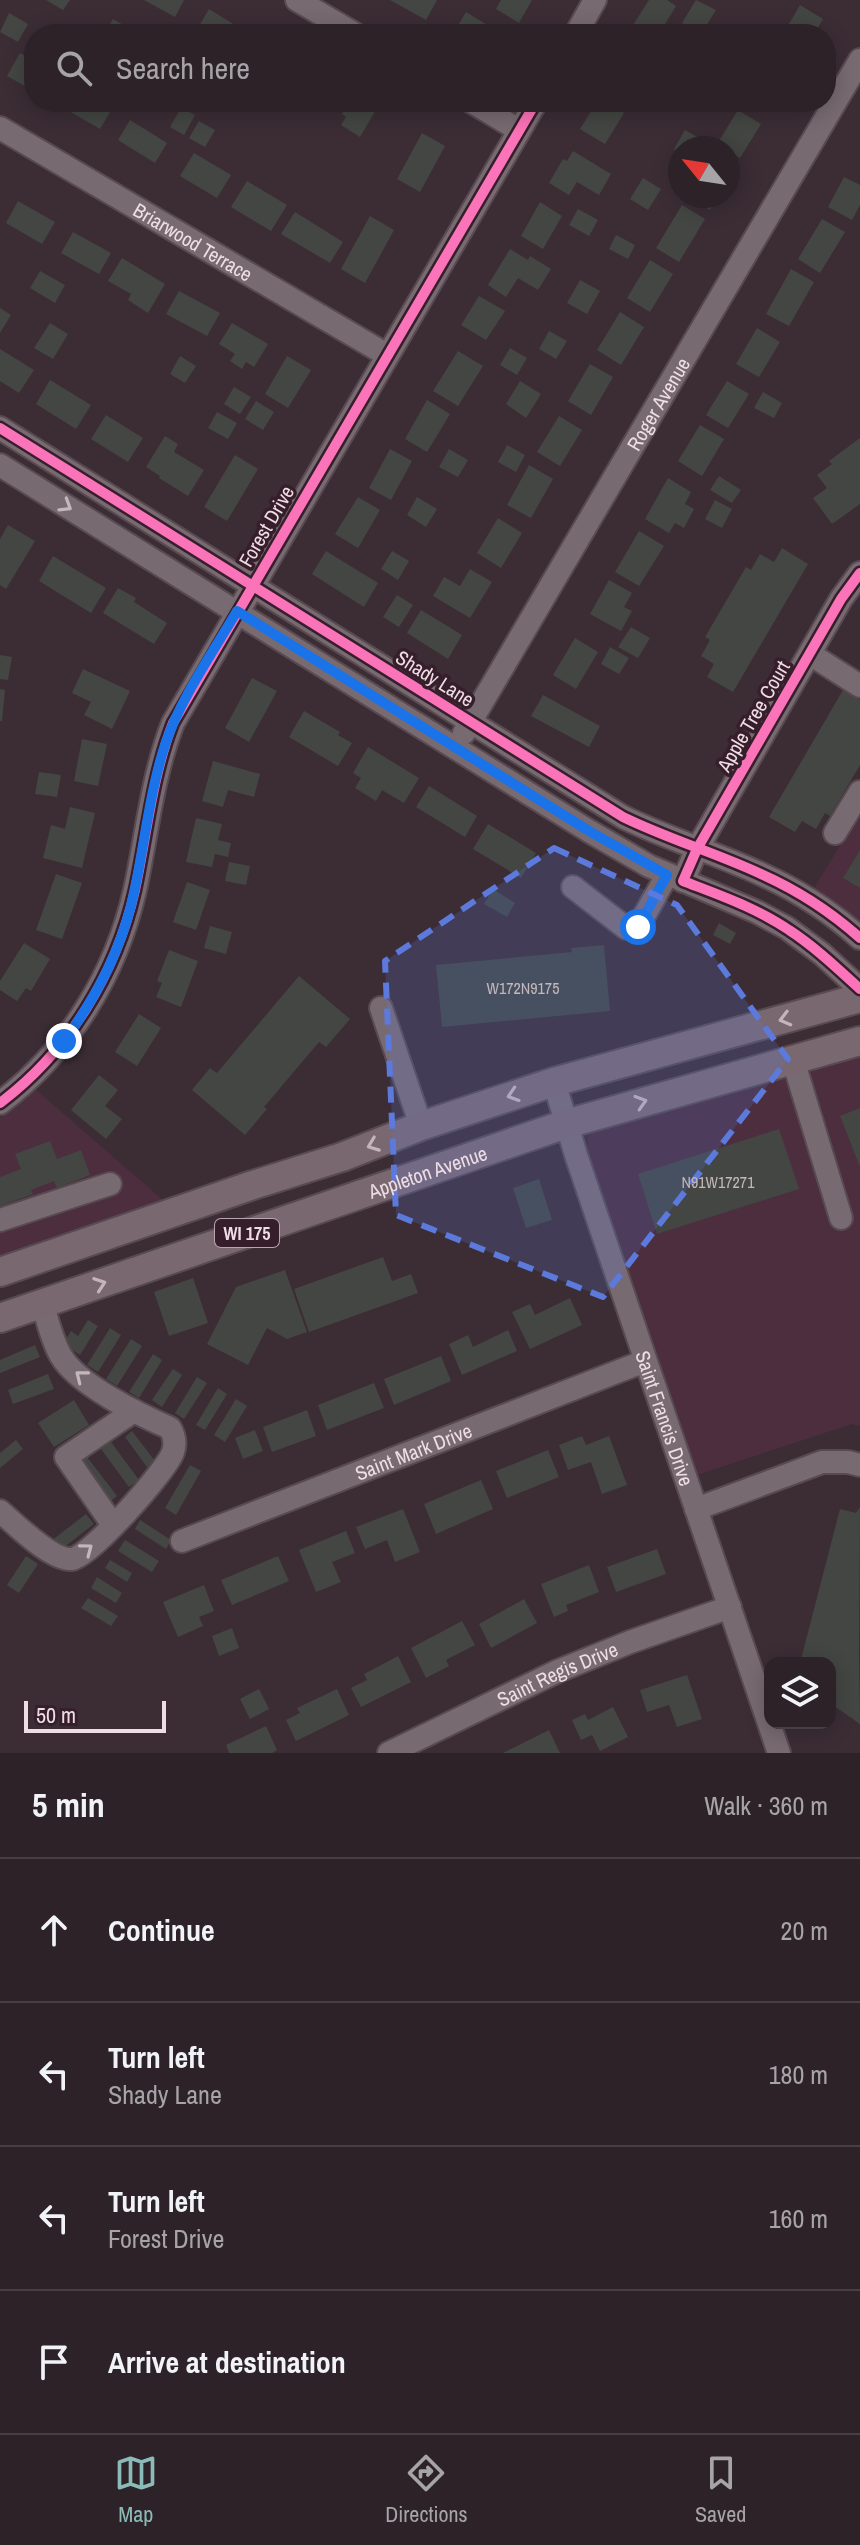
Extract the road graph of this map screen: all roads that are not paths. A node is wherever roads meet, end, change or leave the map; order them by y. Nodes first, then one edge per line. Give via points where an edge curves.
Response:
1 (297, 0) edge
2 (595, 0) edge
3 (338, 24) edge
4 (582, 24) edge
5 (860, 60) edge
6 (836, 101) edge
7 (489, 112) edge
8 (530, 112) edge
9 (830, 112) edge
10 (0, 128) edge
11 (519, 130) junction
12 (387, 355) junction
13 (0, 428) edge
14 (0, 465) edge
15 (860, 573) edge
16 (252, 585) junction
17 (237, 611) junction
18 (810, 654) junction
19 (860, 686) edge
20 (472, 722) junction
21 (455, 748) junction
22 (860, 792) edge
23 (835, 833) dead end
24 (697, 849) junction
25 (675, 878) junction
26 (573, 887) dead end
27 (860, 938) edge
28 (860, 989) edge
29 (860, 998) edge
30 (381, 1008) dead end
31 (860, 1041) edge
32 (793, 1060) junction
33 (554, 1082) junction
34 (0, 1103) edge
35 (566, 1124) junction
36 (421, 1126) junction
37 (110, 1184) dead end
38 (204, 1202) junction
39 (841, 1218) dead end
40 (0, 1220) edge
41 (218, 1243) junction
42 (0, 1272) edge
43 (42, 1303) junction
44 (0, 1318) edge
45 (645, 1361) junction
46 (134, 1411) junction
47 (860, 1465) edge
48 (696, 1509) junction
49 (0, 1511) edge
50 (113, 1525) junction
51 (182, 1541) dead end
52 (730, 1607) junction
53 (389, 1753) edge
54 (779, 1753) edge

1 - 3 street
2 - 4 street
5 - 6 street, Roger Avenue
7 - 11 street
8 - 11 street, Forest Drive
9 - 20 street, Roger Avenue
10 - 12 street, Briarwood Terrace
11 - 12 street, Forest Drive
12 - 16 street, Forest Drive
13 - 16 street, Shady Lane
14 -> 17 street
15 - 18 street, Apple Tree Court
16 - 17 street, Forest Drive
16 - 20 street, Shady Lane
17 - 21 street
17 - 34 street, Forest Drive via 165,744 135,891 112,962 64,1041
18 - 19 street
18 - 24 street, Apple Tree Court
20 - 21 street, Roger Avenue
20 - 24 street, Shady Lane via 623,817
21 - 25 street
22 - 23 street
24 - 25 street, Apple Tree Court
24 - 27 street, Shady Lane via 796,891
25 - 26 street, Apple Tree Court via 638,927 626,928
25 - 28 street via 787,928
29 -> 33 main road, Appleton Avenue / WI 175
30 - 36 street
31 - 32 main road, Appleton Avenue / WI 175
35 -> 32 main road, Appleton Avenue / WI 175
32 - 39 street
33 - 35 street, Saint Francis Drive
33 -> 36 main road, Appleton Avenue / WI 175
35 - 41 main road, Appleton Avenue / WI 175
35 - 45 street, Saint Francis Drive
36 -> 38 main road, Appleton Avenue / WI 175
37 - 40 street
38 - 41 main road
38 - 42 main road, Appleton Avenue / WI 175
43 -> 41 main road, Appleton Avenue / WI 175
43 - 44 main road, Appleton Avenue / WI 175
46 -> 43 street via 68,1366
45 - 48 street, Saint Francis Drive
45 - 51 street, Saint Mark Drive
46 - 50 street via 170,1428 175,1444 162,1471
46 - 50 street via 66,1457
47 - 48 street via 822,1462
48 - 52 street, Saint Francis Drive
49 -> 50 street via 62,1558 83,1555
52 - 53 street, Saint Regis Drive via 558,1671
52 - 54 street, Saint Francis Drive

